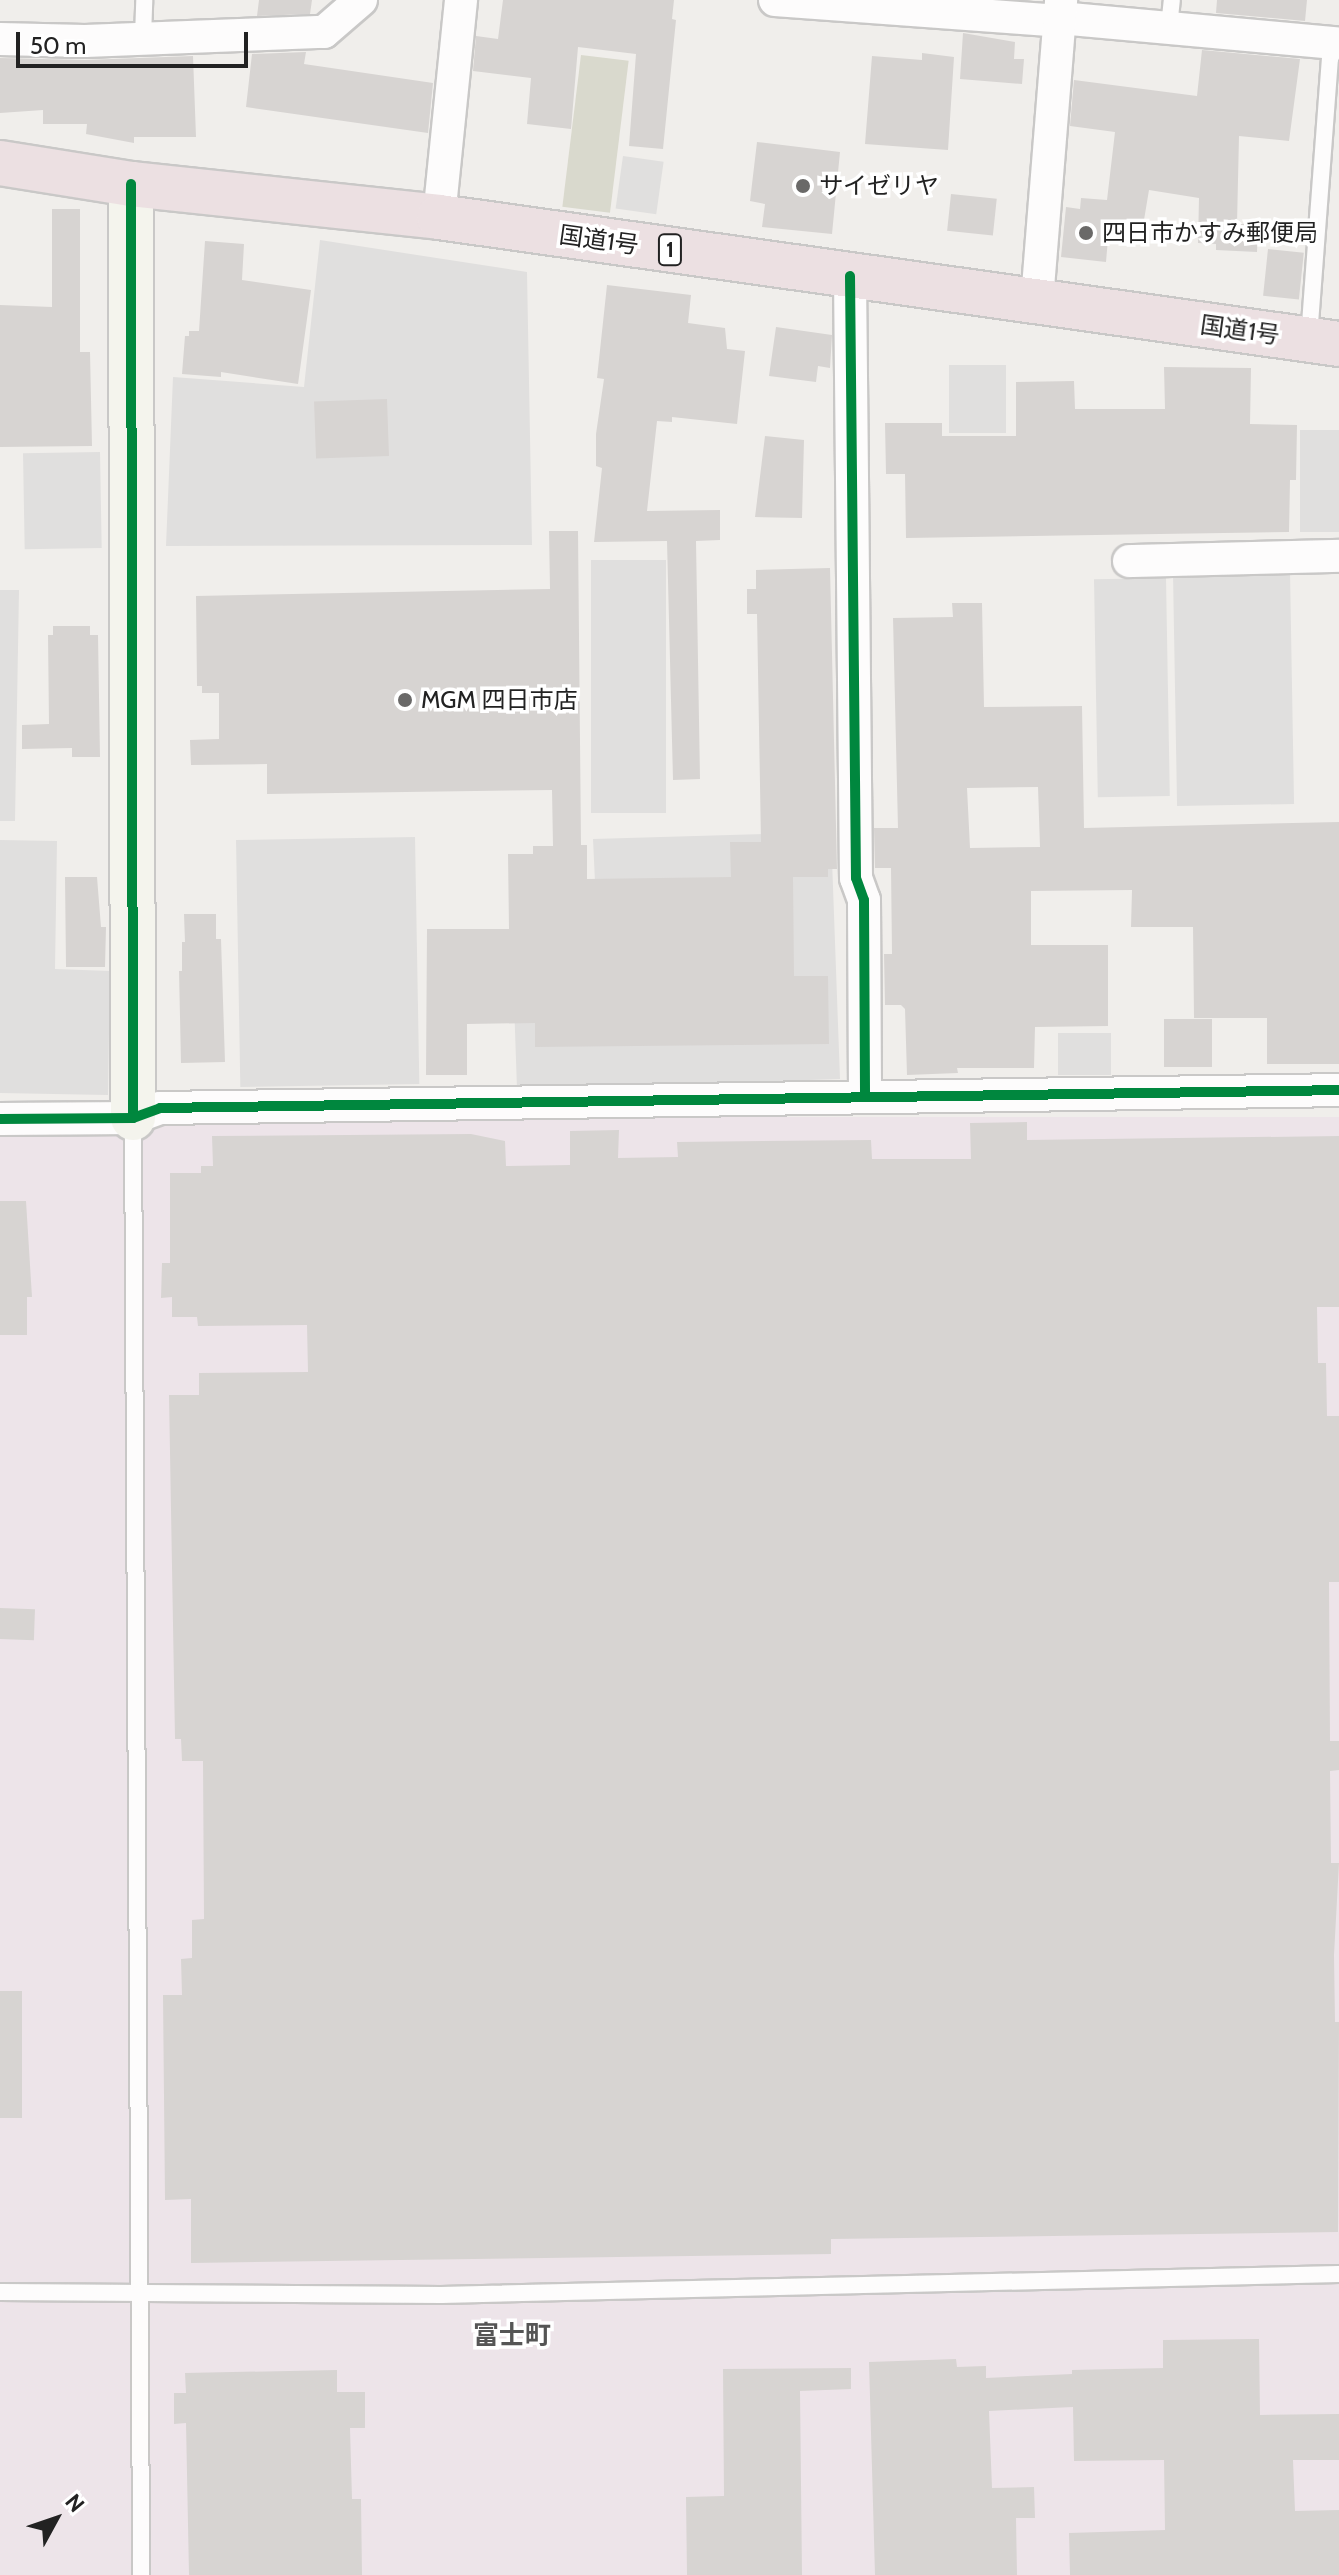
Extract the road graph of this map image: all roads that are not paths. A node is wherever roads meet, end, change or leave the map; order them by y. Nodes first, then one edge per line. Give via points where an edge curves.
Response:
1 (144, 0) edge
2 (361, 0) edge
3 (461, 0) edge
4 (775, 0) edge
5 (1060, 13) edge
6 (1170, 13) edge
7 (143, 37) junction
8 (0, 39) edge
9 (1338, 42) edge
10 (0, 163) edge
11 (131, 184) junction
12 (439, 217) junction
13 (850, 276) junction
14 (1037, 300) junction
15 (1324, 342) edge
16 (1339, 556) edge
17 (1129, 561) dead end
18 (1339, 1090) edge
19 (865, 1095) junction
20 (133, 1118) junction
21 (0, 1119) edge
22 (1339, 2274) edge
23 (0, 2292) edge
24 (137, 2295) junction
25 (141, 2575) edge

1 - 7 lane
2 - 7 street via 324,32
3 - 12 street
4 - 5 street
5 - 6 street
5 - 14 street
6 - 9 street
7 - 8 street
9 - 15 lane via 1330,59
10 - 11 highway, 国道1号 / 1
11 - 12 highway, 国道1号 / 1
11 - 20 street
12 - 13 highway, 国道1号 / 1
13 - 14 highway, 国道1号 / 1
13 - 19 street via 855,862 864,900
14 - 15 highway, 国道1号 / 1
16 - 17 street
18 - 19 street
19 - 20 street via 160,1108
20 - 21 street
20 - 24 lane
22 - 24 lane via 441,2295
23 - 24 lane
24 - 25 lane

